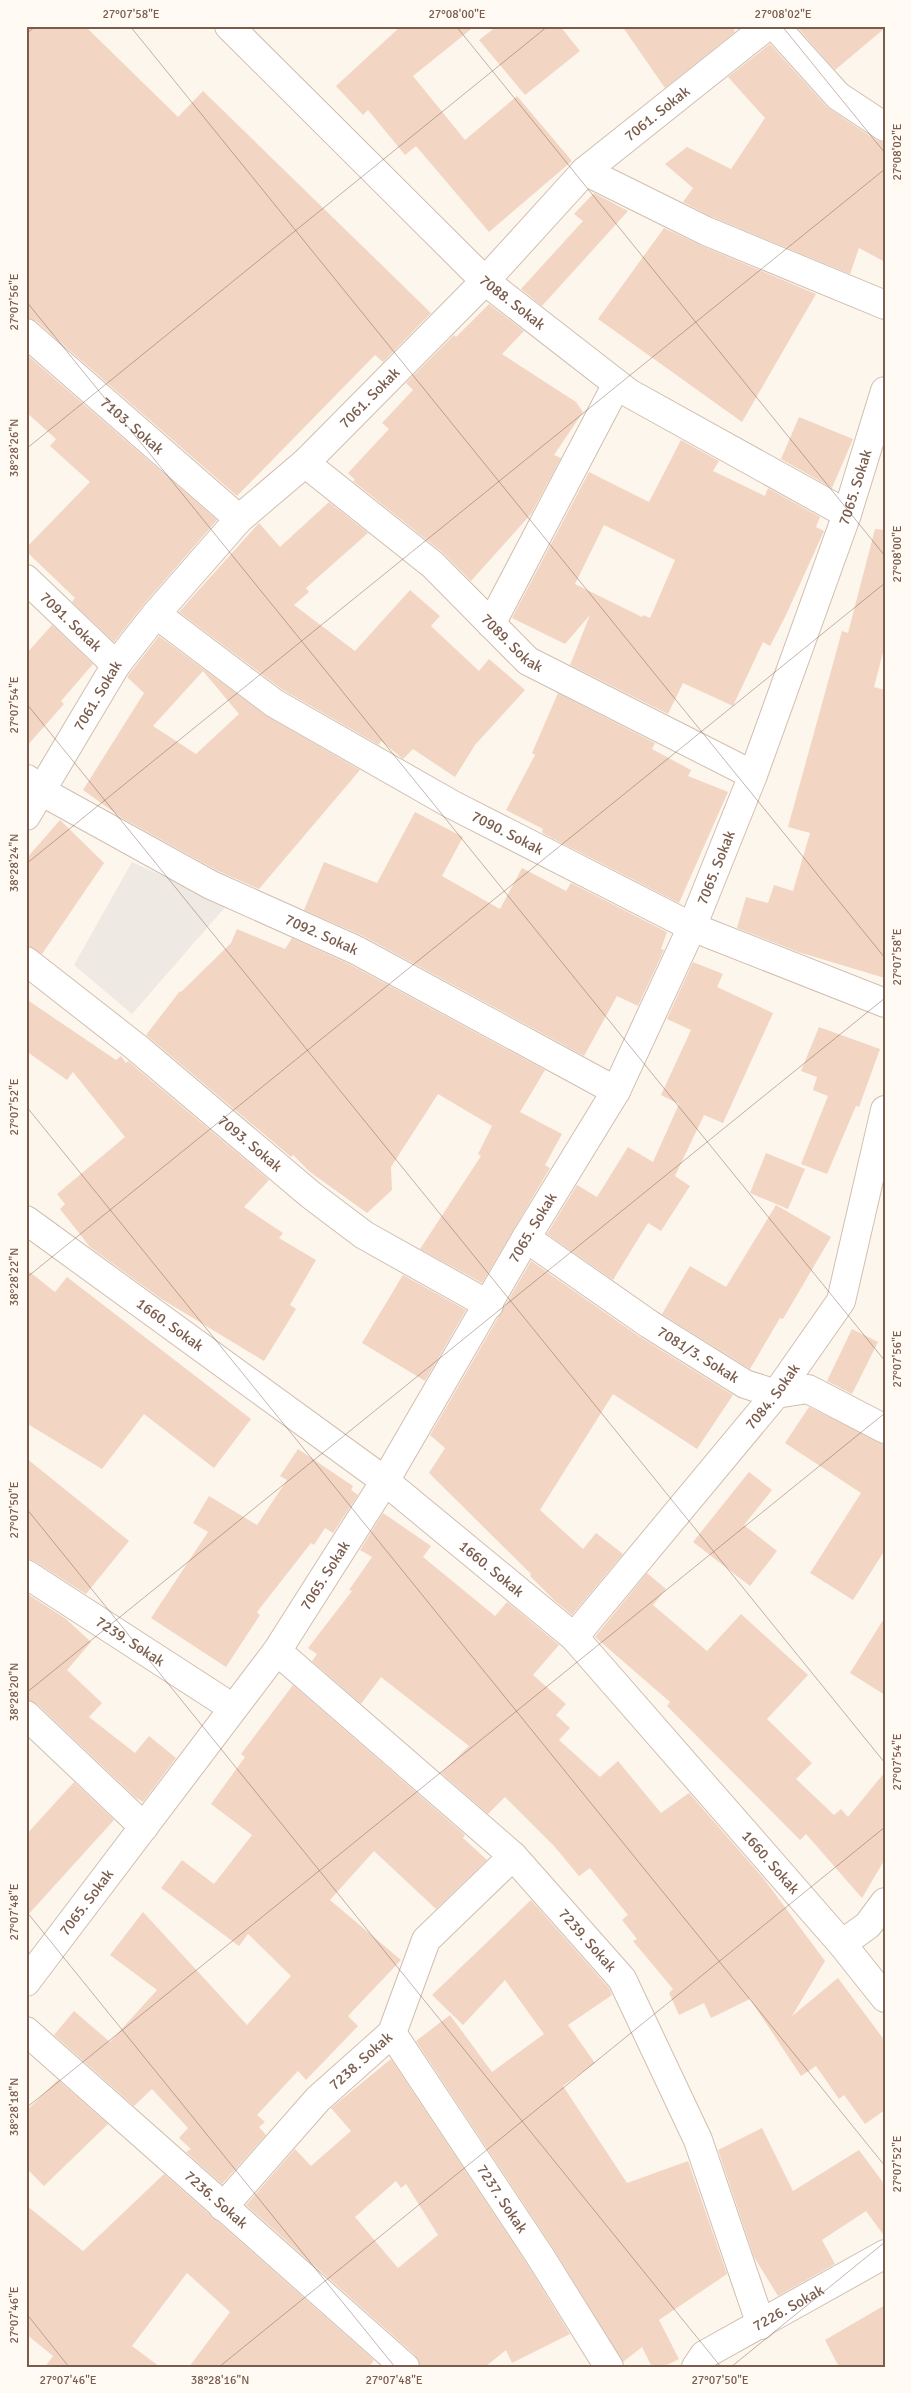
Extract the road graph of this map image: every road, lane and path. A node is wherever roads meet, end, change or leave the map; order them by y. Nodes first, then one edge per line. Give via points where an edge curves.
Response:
1 (229, 26) edge
2 (767, 26) edge
3 (776, 26) edge
4 (885, 127) edge
5 (585, 172) junction
6 (486, 281) junction
7 (885, 305) edge
8 (26, 333) edge
9 (618, 384) junction
10 (885, 391) edge
11 (305, 463) junction
12 (847, 514) junction
13 (239, 519) junction
14 (26, 579) edge
15 (156, 614) junction
16 (491, 624) junction
17 (116, 666) junction
18 (753, 775) junction
19 (34, 784) edge
20 (26, 816) edge
21 (692, 927) junction
22 (26, 961) edge
23 (885, 1003) edge
24 (616, 1091) junction
25 (885, 1110) edge
26 (26, 1220) edge
27 (526, 1238) junction
28 (489, 1305) junction
29 (776, 1394) junction
30 (885, 1429) edge
31 (385, 1481) junction
32 (26, 1574) edge
33 (574, 1638) junction
34 (277, 1651) junction
35 (232, 1708) junction
36 (26, 1715) edge
37 (144, 1827) junction
38 (513, 1856) junction
39 (885, 1902) edge
40 (842, 1944) junction
41 (26, 1982) edge
42 (885, 1998) edge
43 (26, 2031) edge
44 (392, 2033) junction
45 (223, 2207) junction
46 (885, 2254) edge
47 (761, 2325) junction
48 (405, 2367) edge
49 (609, 2367) edge
50 (696, 2367) edge

1 - 6 street, 7088. Sokak
2 - 5 street, 7061. Sokak
3 - 4 street via 838,96
5 - 6 street, 7061. Sokak
5 - 7 street via 706,231
6 - 9 street, 7088. Sokak
6 - 11 street, 7061. Sokak
8 - 13 street, 7103. Sokak
9 - 12 street, 7088. Sokak
9 - 16 street
10 - 12 street, 7065. Sokak
11 - 13 street, 7061. Sokak
11 - 16 street, 7089. Sokak via 433,565
12 - 18 street, 7065. Sokak
13 - 15 street, 7061. Sokak
14 - 17 street, 7091. Sokak
15 - 17 street, 7061. Sokak
15 - 21 street, 7090. Sokak via 274,703 452,804
16 - 18 street, 7089. Sokak via 528,661
17 - 19 street, 7061. Sokak
18 - 21 street, 7065. Sokak
19 - 20 street, 7061. Sokak
19 - 24 street, 7092. Sokak via 211,885 356,950
21 - 23 street, 7090. Sokak
21 - 24 street, 7065. Sokak
22 - 28 street, 7093. Sokak via 364,1235
24 - 27 street, 7065. Sokak
25 - 29 street, 7084. Sokak via 841,1301
26 - 31 street, 1660. Sokak
27 - 28 street, 7065. Sokak
27 - 29 street, 7081/3. Sokak via 657,1329 745,1384
28 - 31 street, 7065. Sokak
29 - 30 street, 7081/3. Sokak via 808,1389
29 - 33 street, 7084. Sokak
31 - 33 street, 1660. Sokak
31 - 34 street, 7065. Sokak
32 - 35 street, 7239. Sokak
33 - 40 street, 1660. Sokak
34 - 35 street, 7065. Sokak
34 - 38 street, 7239. Sokak
35 - 37 street, 7065. Sokak
36 - 37 street
37 - 41 street, 7065. Sokak
38 - 44 street, 7238. Sokak via 426,1940
38 - 47 street, 7239. Sokak via 622,1979 698,2140
39 - 40 street via 868,1925
40 - 42 street, 1660. Sokak
43 - 45 street, 7236. Sokak
44 - 45 street, 7238. Sokak via 318,2099
44 - 49 street, 7237. Sokak via 540,2256
45 - 48 street, 7236. Sokak
46 - 47 street, 7226. Sokak
47 - 50 street, 7226. Sokak via 704,2355

